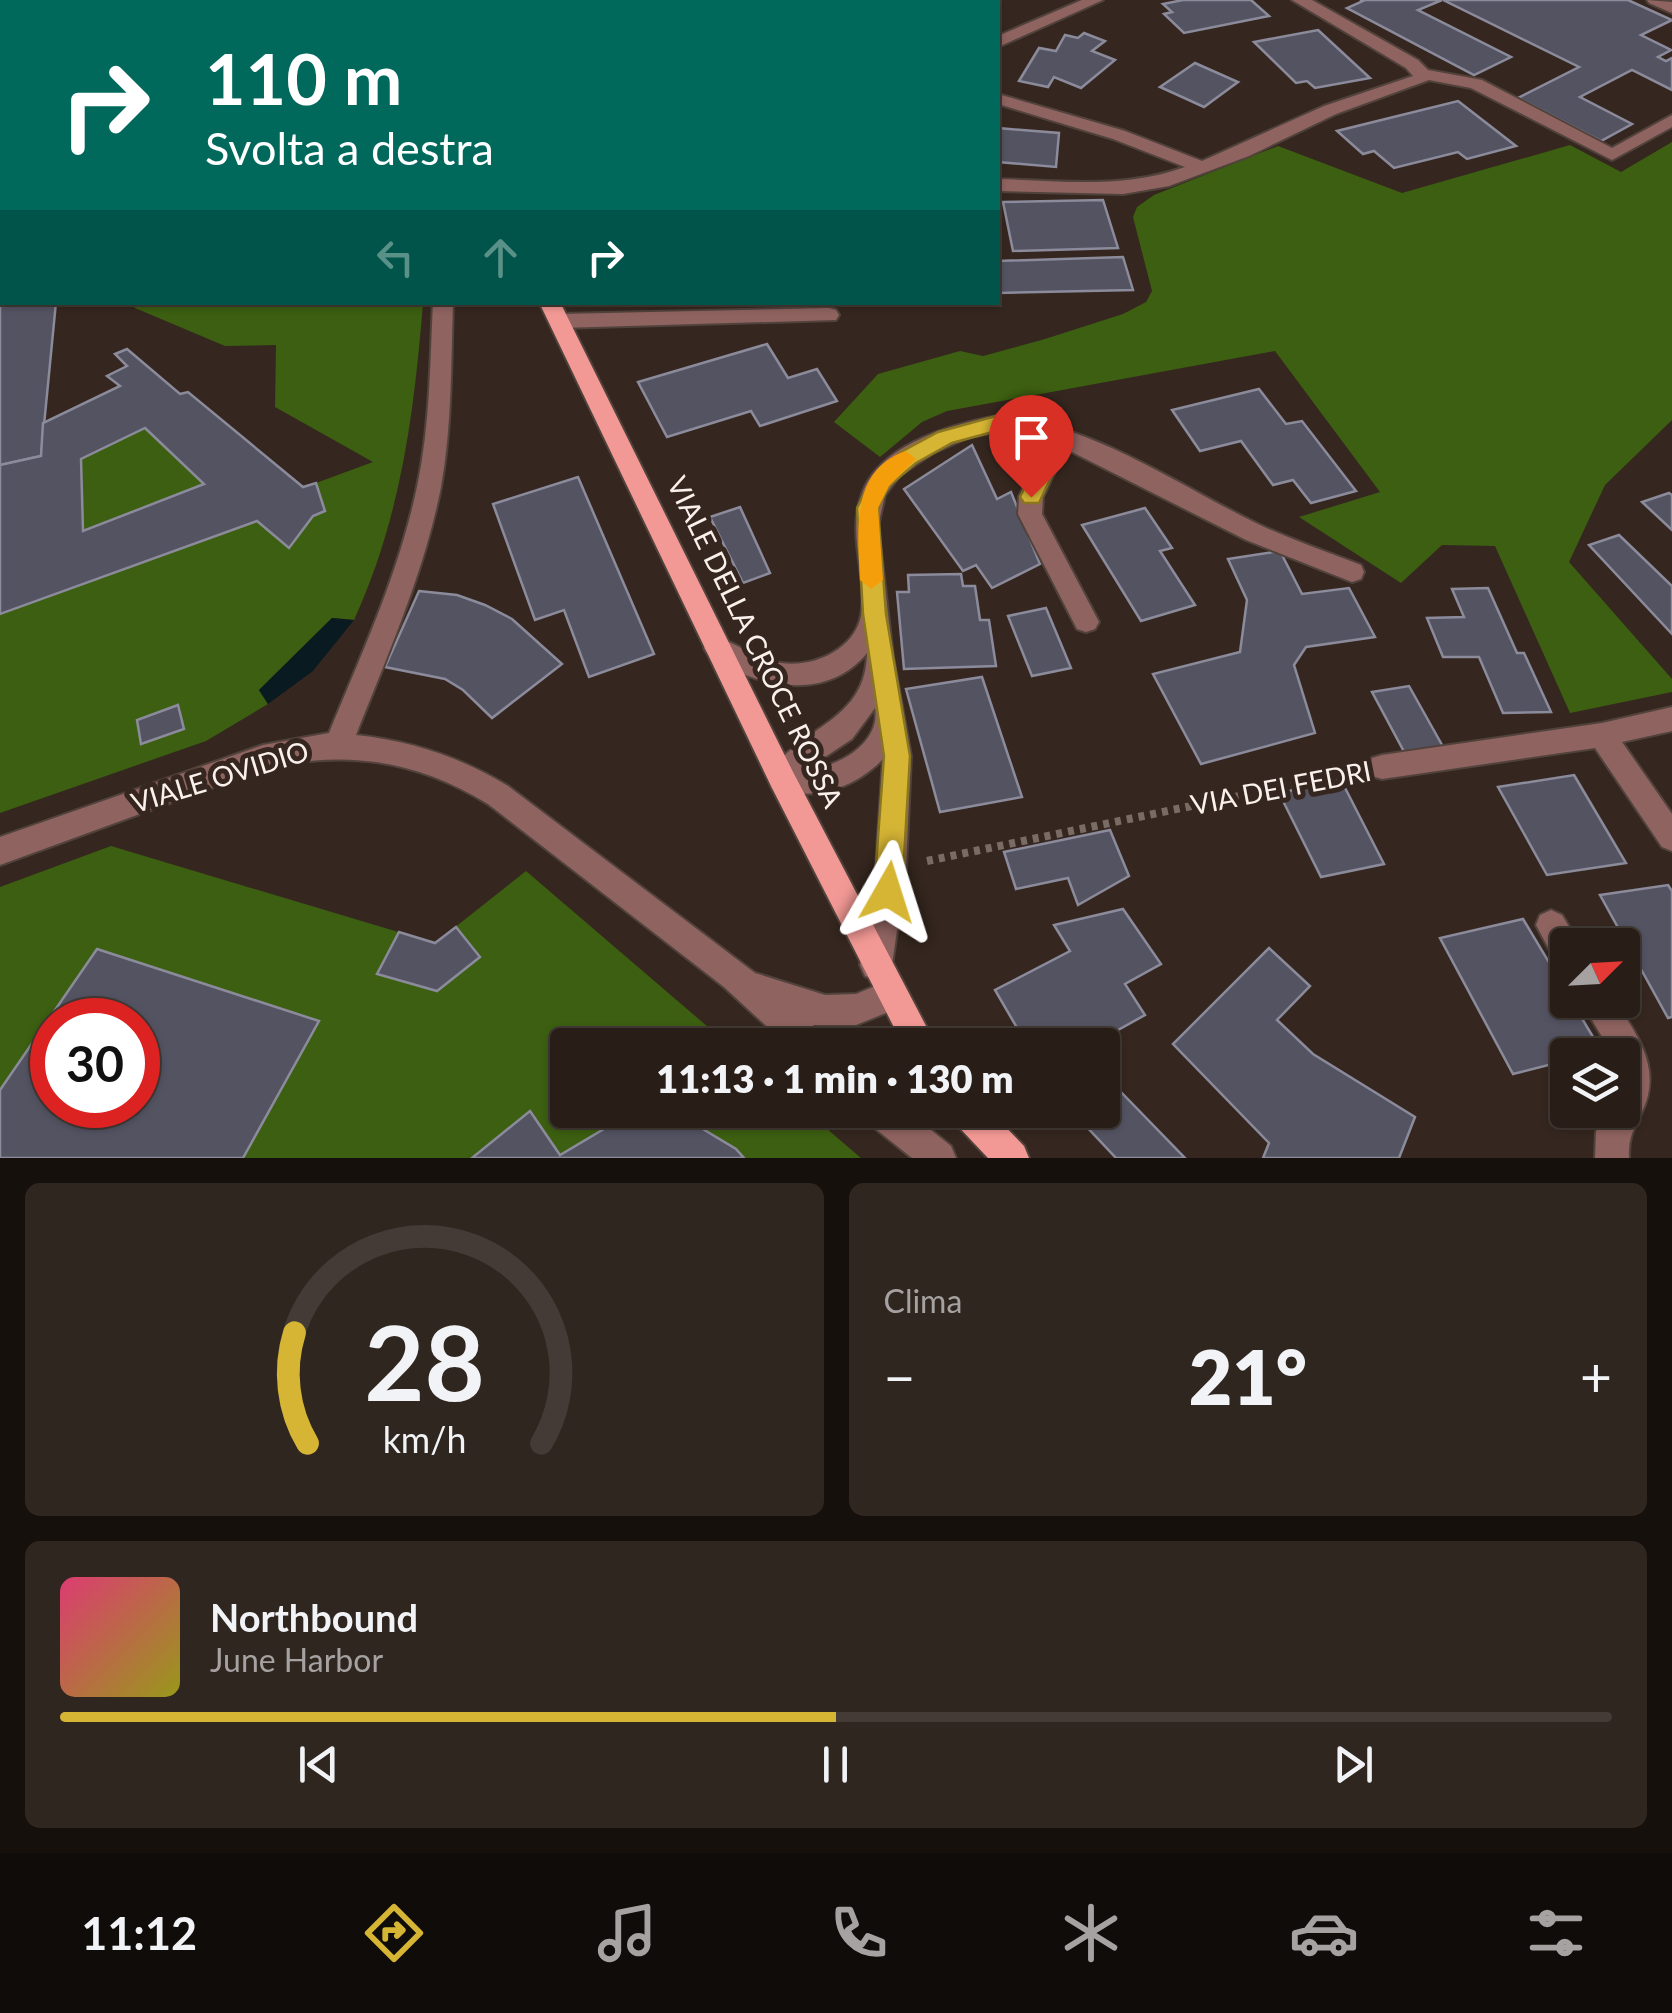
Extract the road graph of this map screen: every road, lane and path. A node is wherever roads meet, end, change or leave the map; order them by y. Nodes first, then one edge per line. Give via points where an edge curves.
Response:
1 (1095, 0) edge
2 (1655, 0) edge
3 (1308, 4) edge
4 (1672, 8) edge
5 (1000, 41) edge
6 (1419, 71) junction
7 (1000, 100) edge
8 (1672, 120) edge
9 (1204, 168) junction
10 (1000, 185) edge
11 (443, 305) edge
12 (554, 312) edge
13 (829, 316) dead end
14 (1060, 437) junction
15 (1352, 572) dead end
16 (874, 614) junction
17 (1086, 622) dead end
18 (718, 648) junction
19 (880, 657) junction
20 (892, 716) junction
21 (1672, 718) edge
22 (1602, 736) junction
23 (338, 745) junction
24 (1382, 768) joint
25 (782, 779) junction
26 (1672, 838) edge
27 (0, 851) edge
28 (891, 868) junction
29 (1551, 925) dead end
30 (1553, 928) edge
31 (876, 964) junction
32 (736, 976) junction
33 (1606, 1018) edge
34 (905, 1027) edge
35 (794, 1028) edge
36 (901, 1128) edge
37 (983, 1128) edge
38 (938, 1158) edge
39 (1012, 1158) edge
40 (1612, 1158) edge

1 - 5 street
2 - 4 street
3 - 6 street
6 - 8 street via 1476,84 1612,155
6 - 9 street via 1414,84 1330,110
7 - 9 street
9 - 10 street via 1135,187
11 - 23 street via 428,490 402,580
12 - 13 street, VIALE DELLA CROCE ROSSA
12 - 18 main road, VIALE DELLA CROCE ROSSA
14 - 15 street via 1222,518
14 - 16 street via 1018,424 986,425 935,442 892,469 868,508
14 - 17 street via 1031,497 1030,514
16 - 18 street via 847,658 805,676 760,671
16 - 19 street
18 - 25 main road, VIALE DELLA CROCE ROSSA
19 - 20 street
19 - 25 street via 874,682 848,726 802,754
20 - 25 street via 878,748 852,769 818,782
20 - 28 street via 897,756
21 - 22 street, VIA DEI FEDRI
22 - 24 street, VIA DEI FEDRI
22 - 26 street
23 - 27 street, VIALE OVIDIO via 263,757
23 - 32 street, VIALE OVIDIO via 418,757 481,784
24 - 28 path, VIA DEI FEDRI
25 - 31 main road, VIALE DELLA CROCE ROSSA
28 - 31 street
29 - 30 street
31 - 34 main road, VIALE DELLA CROCE ROSSA
32 - 34 street, VIALE OVIDIO via 827,1014
32 - 35 street, VIALE OVIDIO
33 - 40 street via 1635,1071 1632,1099 1610,1133
36 - 38 street
37 - 39 main road

